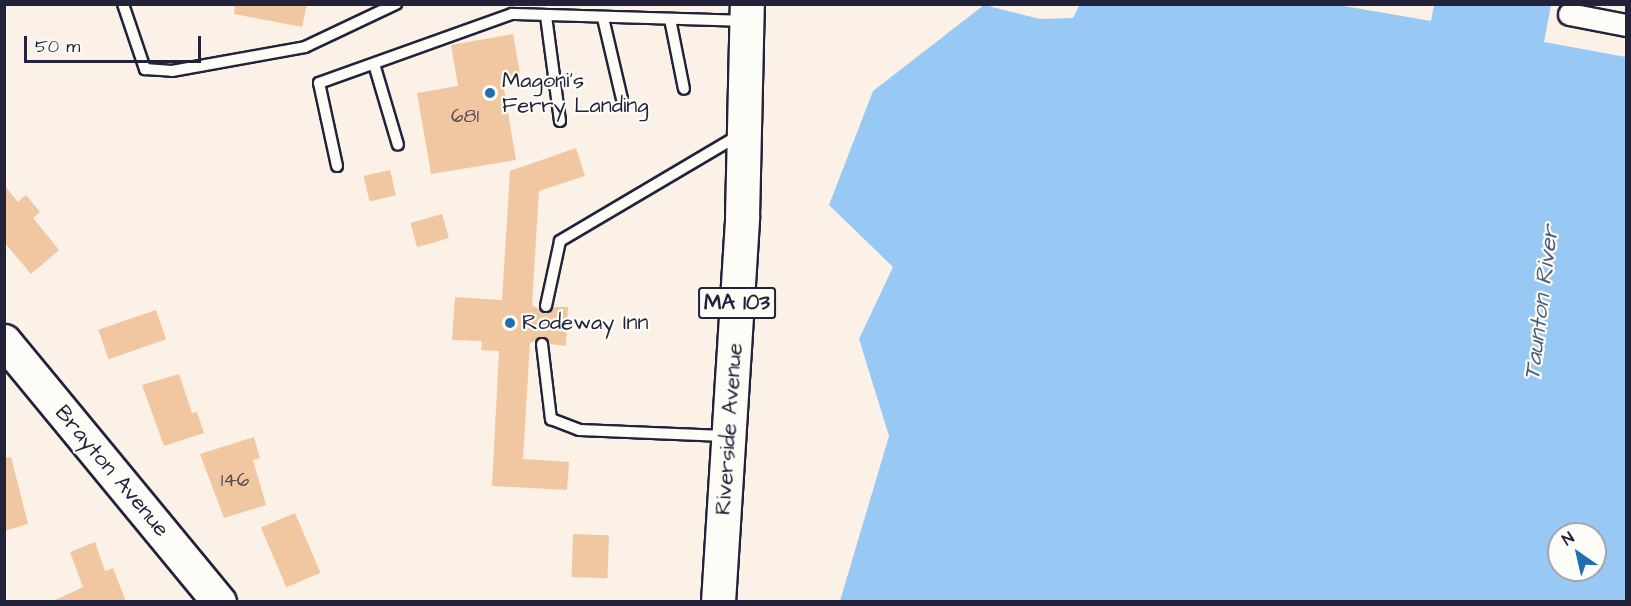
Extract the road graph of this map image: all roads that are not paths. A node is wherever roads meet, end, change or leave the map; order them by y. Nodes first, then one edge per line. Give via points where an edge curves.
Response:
1 (123, 4) edge
2 (396, 4) edge
3 (515, 9) edge
4 (747, 13) edge
5 (1569, 14) dead end
6 (546, 16) junction
7 (603, 18) junction
8 (670, 19) junction
9 (1626, 25) edge
10 (375, 63) junction
11 (684, 89) dead end
12 (622, 99) dead end
13 (560, 122) dead end
14 (744, 131) junction
15 (398, 145) dead end
16 (337, 166) dead end
17 (546, 306) dead end
18 (4, 341) edge
19 (542, 344) dead end
20 (729, 436) junction
21 (219, 602) edge
22 (718, 602) edge

1 - 2 lane via 145,69 172,71 305,47
3 - 6 lane
3 - 10 lane
4 - 8 lane
4 - 14 main road, Riverside Avenue / MA 103
5 - 9 street
6 - 7 lane
6 - 13 lane
7 - 8 lane
7 - 12 lane
8 - 11 lane
10 - 15 lane
10 - 16 lane via 319,83
14 - 17 lane via 560,241
14 - 20 main road, Riverside Avenue / MA 103
18 - 21 main road, Brayton Avenue
19 - 20 lane via 551,419 579,430
20 - 22 main road, Riverside Avenue / MA 103

